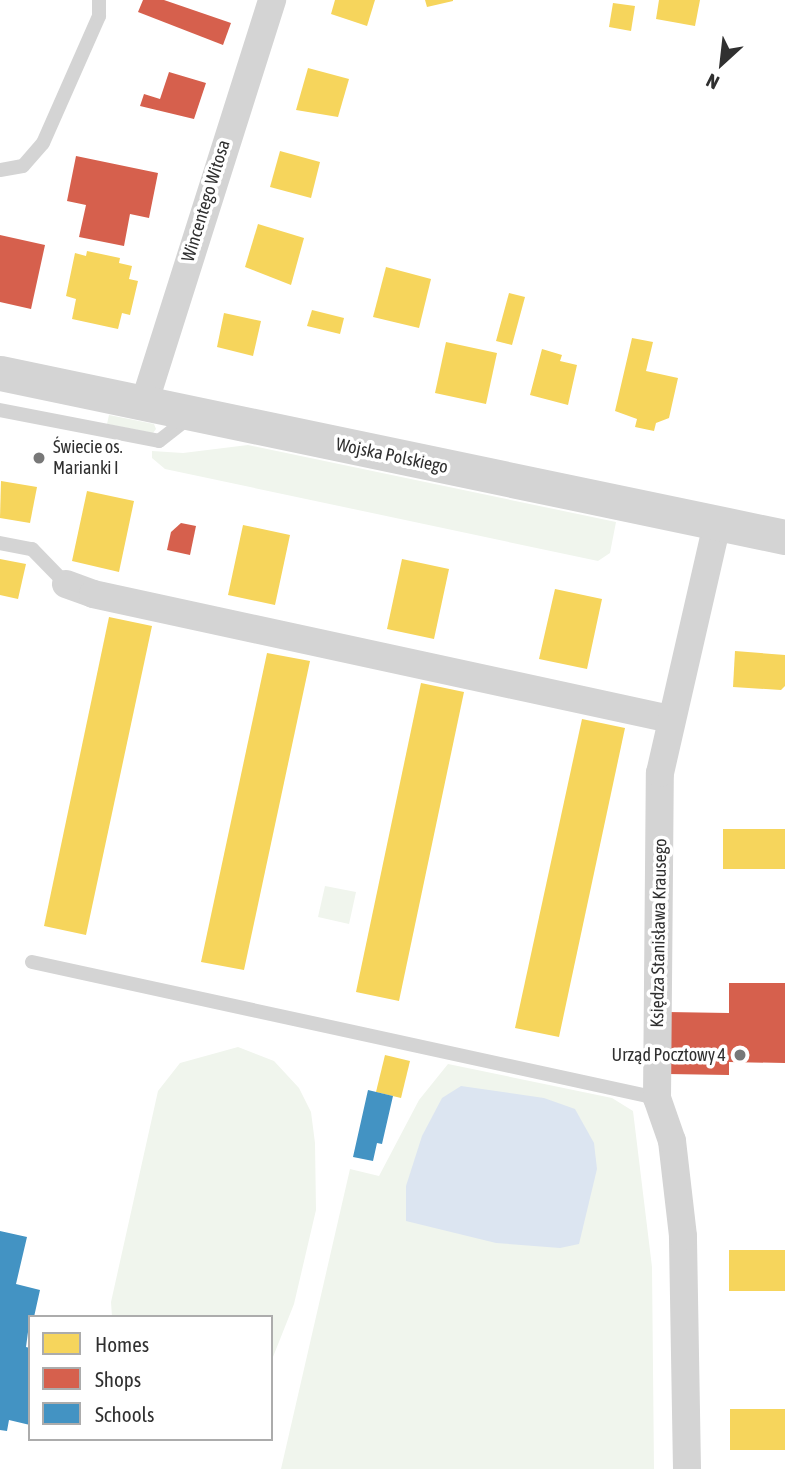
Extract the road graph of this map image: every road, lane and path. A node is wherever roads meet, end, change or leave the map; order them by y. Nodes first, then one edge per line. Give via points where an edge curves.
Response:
1 (99, 0) edge
2 (272, 0) edge
3 (0, 170) edge
4 (0, 373) edge
5 (144, 404) junction
6 (0, 410) edge
7 (193, 414) junction
8 (717, 525) junction
9 (785, 537) edge
10 (0, 543) edge
11 (66, 584) joint
12 (670, 719) junction
13 (32, 962) dead end
14 (657, 1098) junction
15 (687, 1469) edge

1 - 3 lane via 99,16 43,143 23,166
2 - 5 street, Wincentego Witosa
4 - 5 street, Wojska Polskiego
5 - 7 street, Wojska Polskiego
6 - 7 lane via 159,441
7 - 8 street, Wojska Polskiego
8 - 9 street, Wojska Polskiego
8 - 12 street, Księdza Stanisława Krausego
10 - 11 lane via 32,549
11 - 12 street via 93,594
12 - 14 street, Księdza Stanisława Krausego via 660,773
13 - 14 lane
14 - 15 street, Księdza Stanisława Krausego via 672,1141 683,1236

